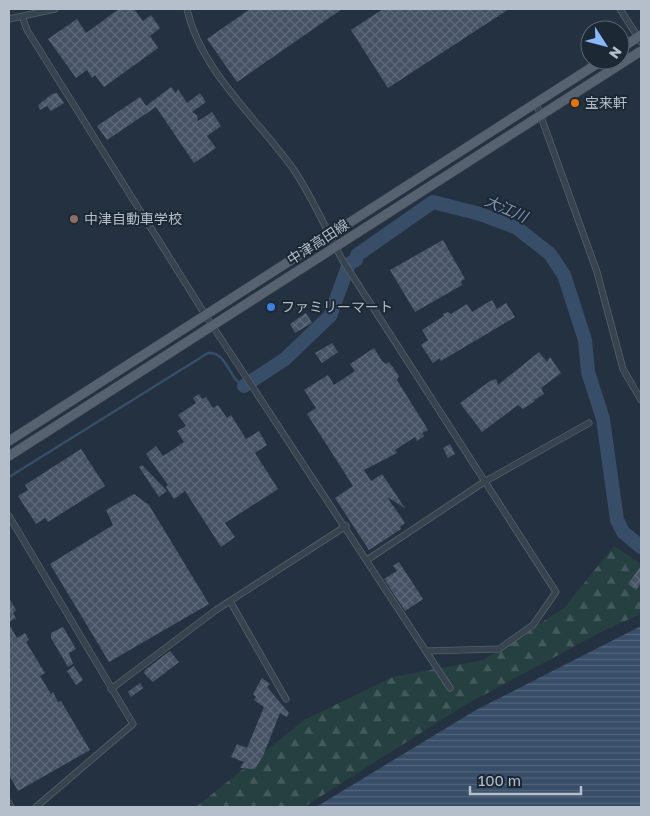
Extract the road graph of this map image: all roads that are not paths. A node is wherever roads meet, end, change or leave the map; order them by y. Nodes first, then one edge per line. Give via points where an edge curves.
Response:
1 (55, 9) edge
2 (187, 9) edge
3 (620, 9) edge
4 (29, 12) edge
5 (22, 16) junction
6 (9, 19) edge
7 (640, 38) edge
8 (641, 51) edge
9 (587, 70) edge
10 (536, 103) junction
11 (542, 114) junction
12 (331, 236) junction
13 (335, 247) junction
14 (206, 316) junction
15 (213, 326) junction
16 (641, 400) edge
17 (589, 423) dead end
18 (9, 441) edge
19 (9, 456) edge
20 (484, 482) junction
21 (9, 516) edge
22 (346, 526) junction
23 (368, 560) junction
24 (230, 601) junction
25 (426, 651) junction
26 (450, 688) dead end
27 (111, 689) junction
28 (286, 700) dead end
29 (9, 803) edge
30 (11, 807) edge
31 (36, 807) edge

1 - 4 street
2 - 12 street via 207,57 294,172
3 - 7 street
4 - 5 street
5 - 6 street
5 - 14 street via 27,30
8 - 11 main road, 中津高田線
9 - 10 main road, 中津高田線
10 - 11 street
10 - 12 main road, 中津高田線
11 - 13 main road, 中津高田線
11 - 16 street via 597,272 623,368
12 - 13 street
12 - 14 main road, 中津高田線
13 - 15 main road, 中津高田線
13 - 20 street
14 - 15 street
14 - 18 main road, 中津高田線
15 - 19 main road, 中津高田線
15 - 22 street
17 - 20 street
20 - 23 street
20 - 25 street via 556,592 533,625 499,649
21 - 27 street
22 - 23 street
22 - 24 street
23 - 25 street
24 - 27 street
24 - 28 street
25 - 26 street
27 - 31 street via 133,724
29 - 30 street

